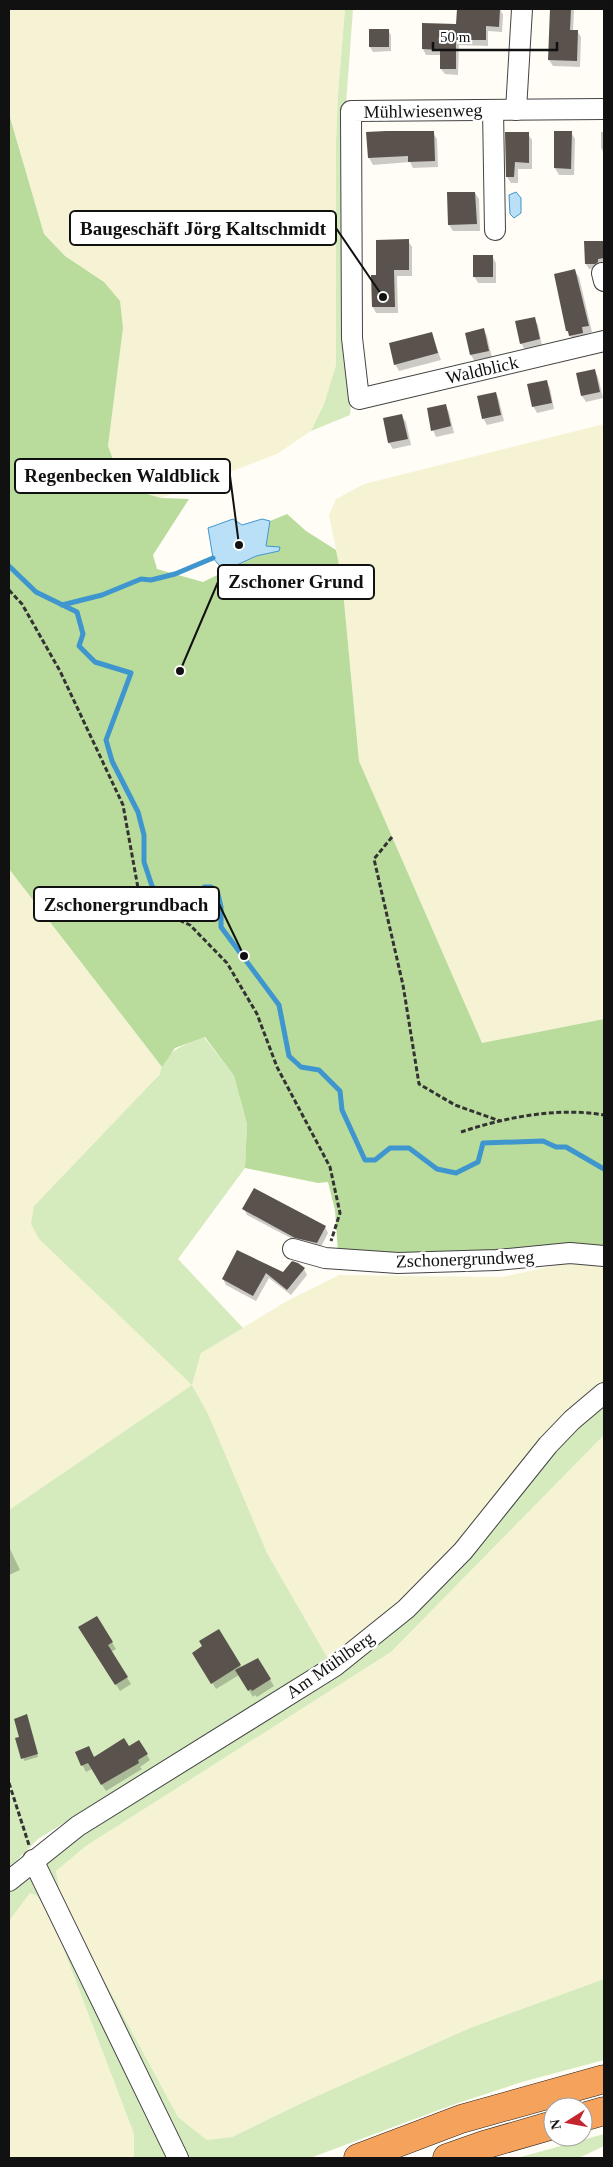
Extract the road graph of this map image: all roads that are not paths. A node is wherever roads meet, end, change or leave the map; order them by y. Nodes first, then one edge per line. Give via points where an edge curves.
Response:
1 (522, 9) edge
2 (604, 109) edge
3 (493, 110) junction
4 (516, 110) junction
5 (495, 230) dead end
6 (604, 341) edge
7 (359, 399) joint
8 (293, 1249) dead end
9 (604, 1256) edge
10 (604, 1393) edge
11 (33, 1860) junction
12 (9, 1882) edge
13 (604, 2079) edge
14 (543, 2128) edge
15 (178, 2158) edge
16 (358, 2158) edge
17 (447, 2158) edge

1 - 4 street
2 - 4 street, Mühlwiesenweg
3 - 4 street, Mühlwiesenweg
3 - 5 street
3 - 7 street, Mühlwiesenweg via 351,111 352,338
6 - 7 street, Waldblick
8 - 9 street, Zschonergrundweg via 325,1258 398,1263 497,1260 570,1253
10 - 11 street, Am Mühlberg via 548,1445 437,1580 385,1626 335,1666 78,1826
11 - 12 street, Am Mühlberg
11 - 15 street
13 - 16 highway via 461,2119
14 - 17 highway

